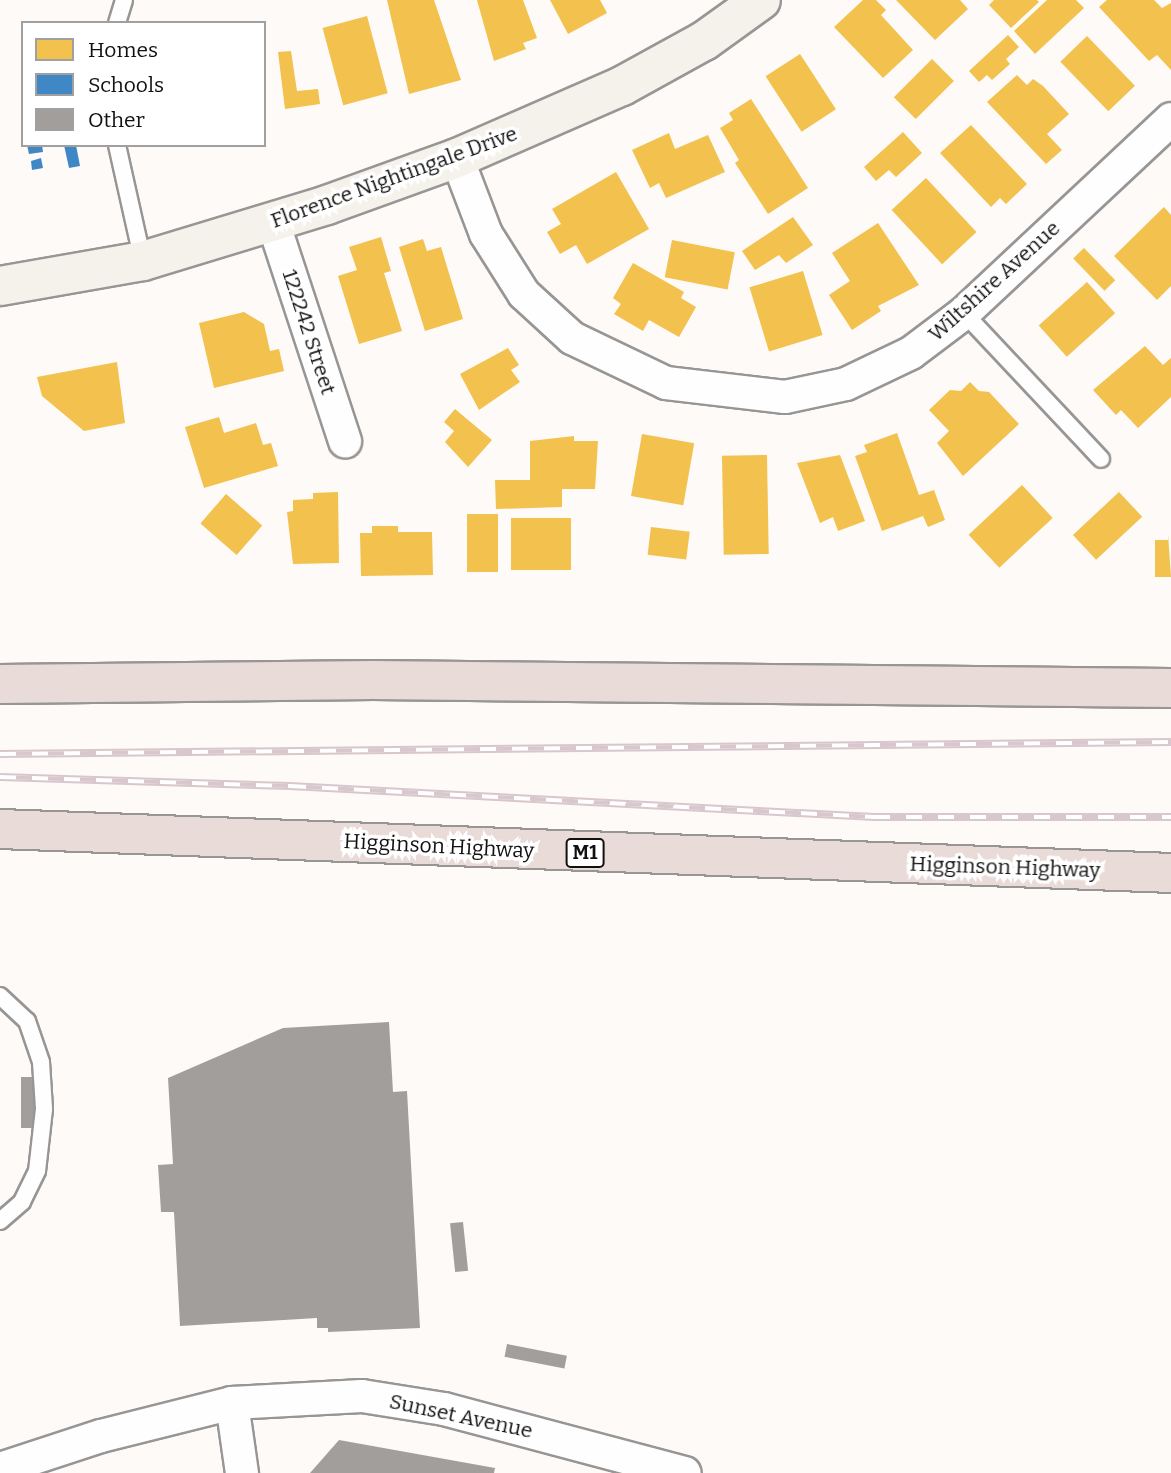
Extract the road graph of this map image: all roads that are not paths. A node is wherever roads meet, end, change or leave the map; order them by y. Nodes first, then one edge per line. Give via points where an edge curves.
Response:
1 (124, 0) edge
2 (761, 0) edge
3 (118, 21) edge
4 (1167, 131) edge
5 (117, 147) edge
6 (457, 159) junction
7 (273, 222) junction
8 (143, 261) junction
9 (0, 286) edge
10 (964, 313) junction
11 (345, 442) dead end
12 (1101, 458) dead end
13 (0, 684) edge
14 (1171, 688) edge
15 (0, 829) edge
16 (1171, 873) edge
17 (0, 996) edge
18 (0, 1221) edge
19 (232, 1403) junction
20 (0, 1469) edge
21 (242, 1473) edge
22 (685, 1473) edge

1 - 3 lane
2 - 6 street, Florence Nightingale Drive via 704,41 622,86
4 - 10 street, Wiltshire Avenue
5 - 8 lane
6 - 7 street, Florence Nightingale Drive
6 - 10 street, Wiltshire Avenue via 486,234 524,294 572,338 666,383 785,397 846,384 911,353
7 - 8 street, Florence Nightingale Drive
7 - 11 street, 122242 Street
8 - 9 street, Florence Nightingale Drive
10 - 12 lane
13 - 14 highway via 387,680
15 - 16 highway, Higginson Highway / M1
17 - 18 lane via 27,1021 41,1062 44,1109 37,1171 22,1202
19 - 20 street, Sunset Avenue via 101,1436
19 - 21 street
19 - 22 street, Sunset Avenue via 362,1396 444,1409

